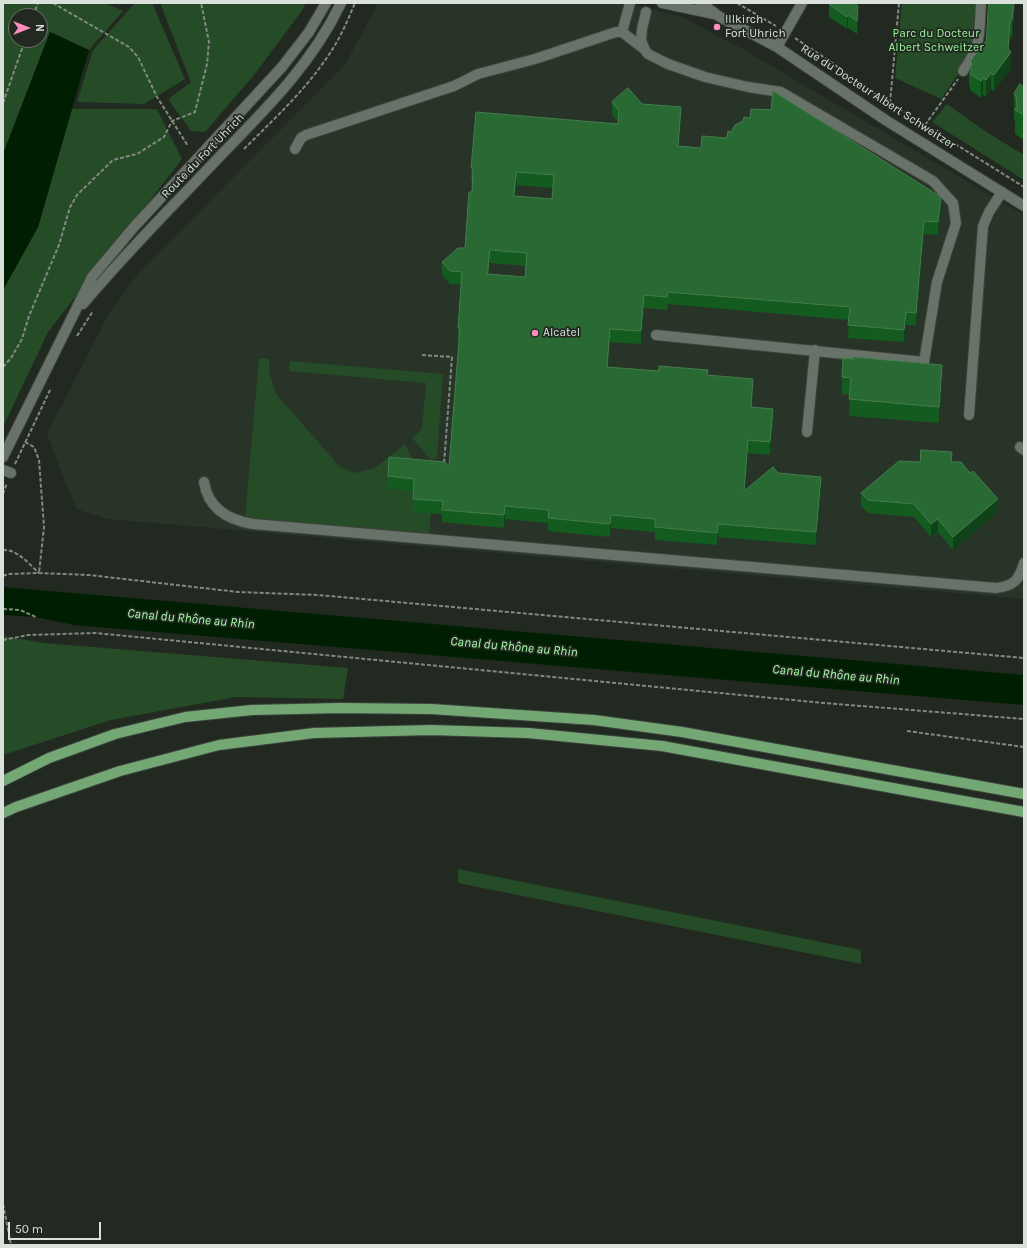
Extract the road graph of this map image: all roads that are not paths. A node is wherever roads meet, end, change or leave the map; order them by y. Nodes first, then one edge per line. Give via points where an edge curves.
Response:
1 (326, 3) edge
2 (340, 3) edge
3 (630, 3) edge
4 (662, 3) edge
5 (701, 3) edge
6 (802, 3) edge
7 (982, 3) edge
8 (646, 12) dead end
9 (715, 14) junction
10 (622, 32) junction
11 (777, 47) junction
12 (645, 50) junction
13 (963, 72) road end
14 (295, 149) dead end
15 (1002, 192) junction
16 (1024, 206) edge
17 (71, 318) junction
18 (656, 335) dead end
19 (815, 350) junction
20 (970, 415) dead end
21 (807, 432) dead end
22 (3, 457) edge
23 (204, 482) dead end
24 (1024, 563) edge
25 (3, 781) edge
26 (1024, 794) edge
27 (1024, 812) edge
28 (3, 813) edge

1 - 17 street, Route du Fort Uhrich via 309,32 282,67 134,227 92,277
2 - 17 street, Route du Fort Uhrich via 332,22 309,58 282,92 122,258
3 - 10 street
4 - 9 street, Rue du Docteur Albert Schweitzer
5 - 9 street, Rue du Docteur Albert Schweitzer
6 - 11 street
7 - 13 street via 976,52
8 - 12 street via 641,40
9 - 11 street, Rue du Docteur Albert Schweitzer
10 - 12 street
10 - 14 street via 478,74 454,86 306,135 301,138
11 - 15 street, Rue du Docteur Albert Schweitzer via 887,121
12 - 19 street via 668,64 705,77 780,92 933,181 952,203 956,222 937,282 924,362
15 - 16 street, Rue du Docteur Albert Schweitzer
15 - 20 street via 989,212 984,226
17 - 22 street, Route du Fort Uhrich
18 - 19 street
19 - 21 street
23 - 24 street via 208,496 220,512 238,522 253,524 996,588 1018,580
25 - 26 main road via 49,758 115,734 185,716 252,710 431,709 594,720 682,732
27 - 28 main road via 662,746 528,733 431,730 314,733 219,745 120,771

